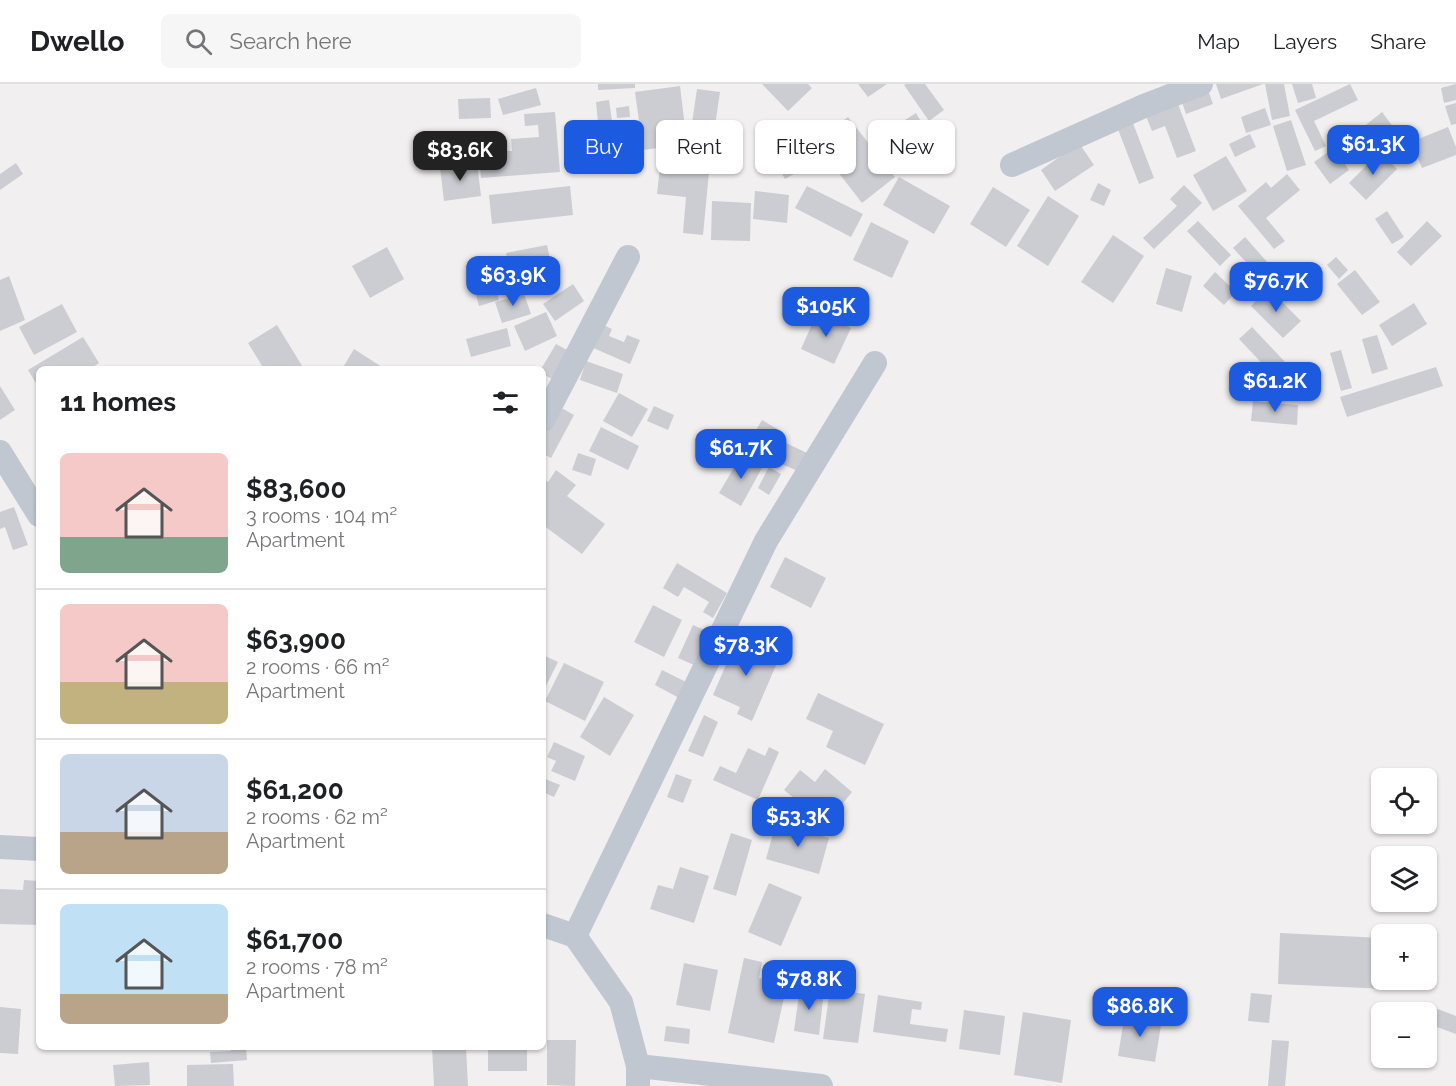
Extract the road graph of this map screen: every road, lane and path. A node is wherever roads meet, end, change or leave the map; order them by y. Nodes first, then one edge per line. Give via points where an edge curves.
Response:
1 (1201, 84) edge
2 (1012, 165) dead end
3 (628, 257) dead end
4 (875, 363) dead end
5 (546, 414) edge
6 (0, 452) edge
7 (36, 510) edge
8 (0, 847) edge
9 (36, 849) edge
10 (546, 926) edge
11 (575, 936) junction
12 (638, 1076) edge
13 (821, 1086) edge

1 - 2 street
3 - 5 street
4 - 11 street via 765,541
6 - 7 street
8 - 9 street
10 - 11 street
11 - 12 street via 621,1002
12 - 13 street

